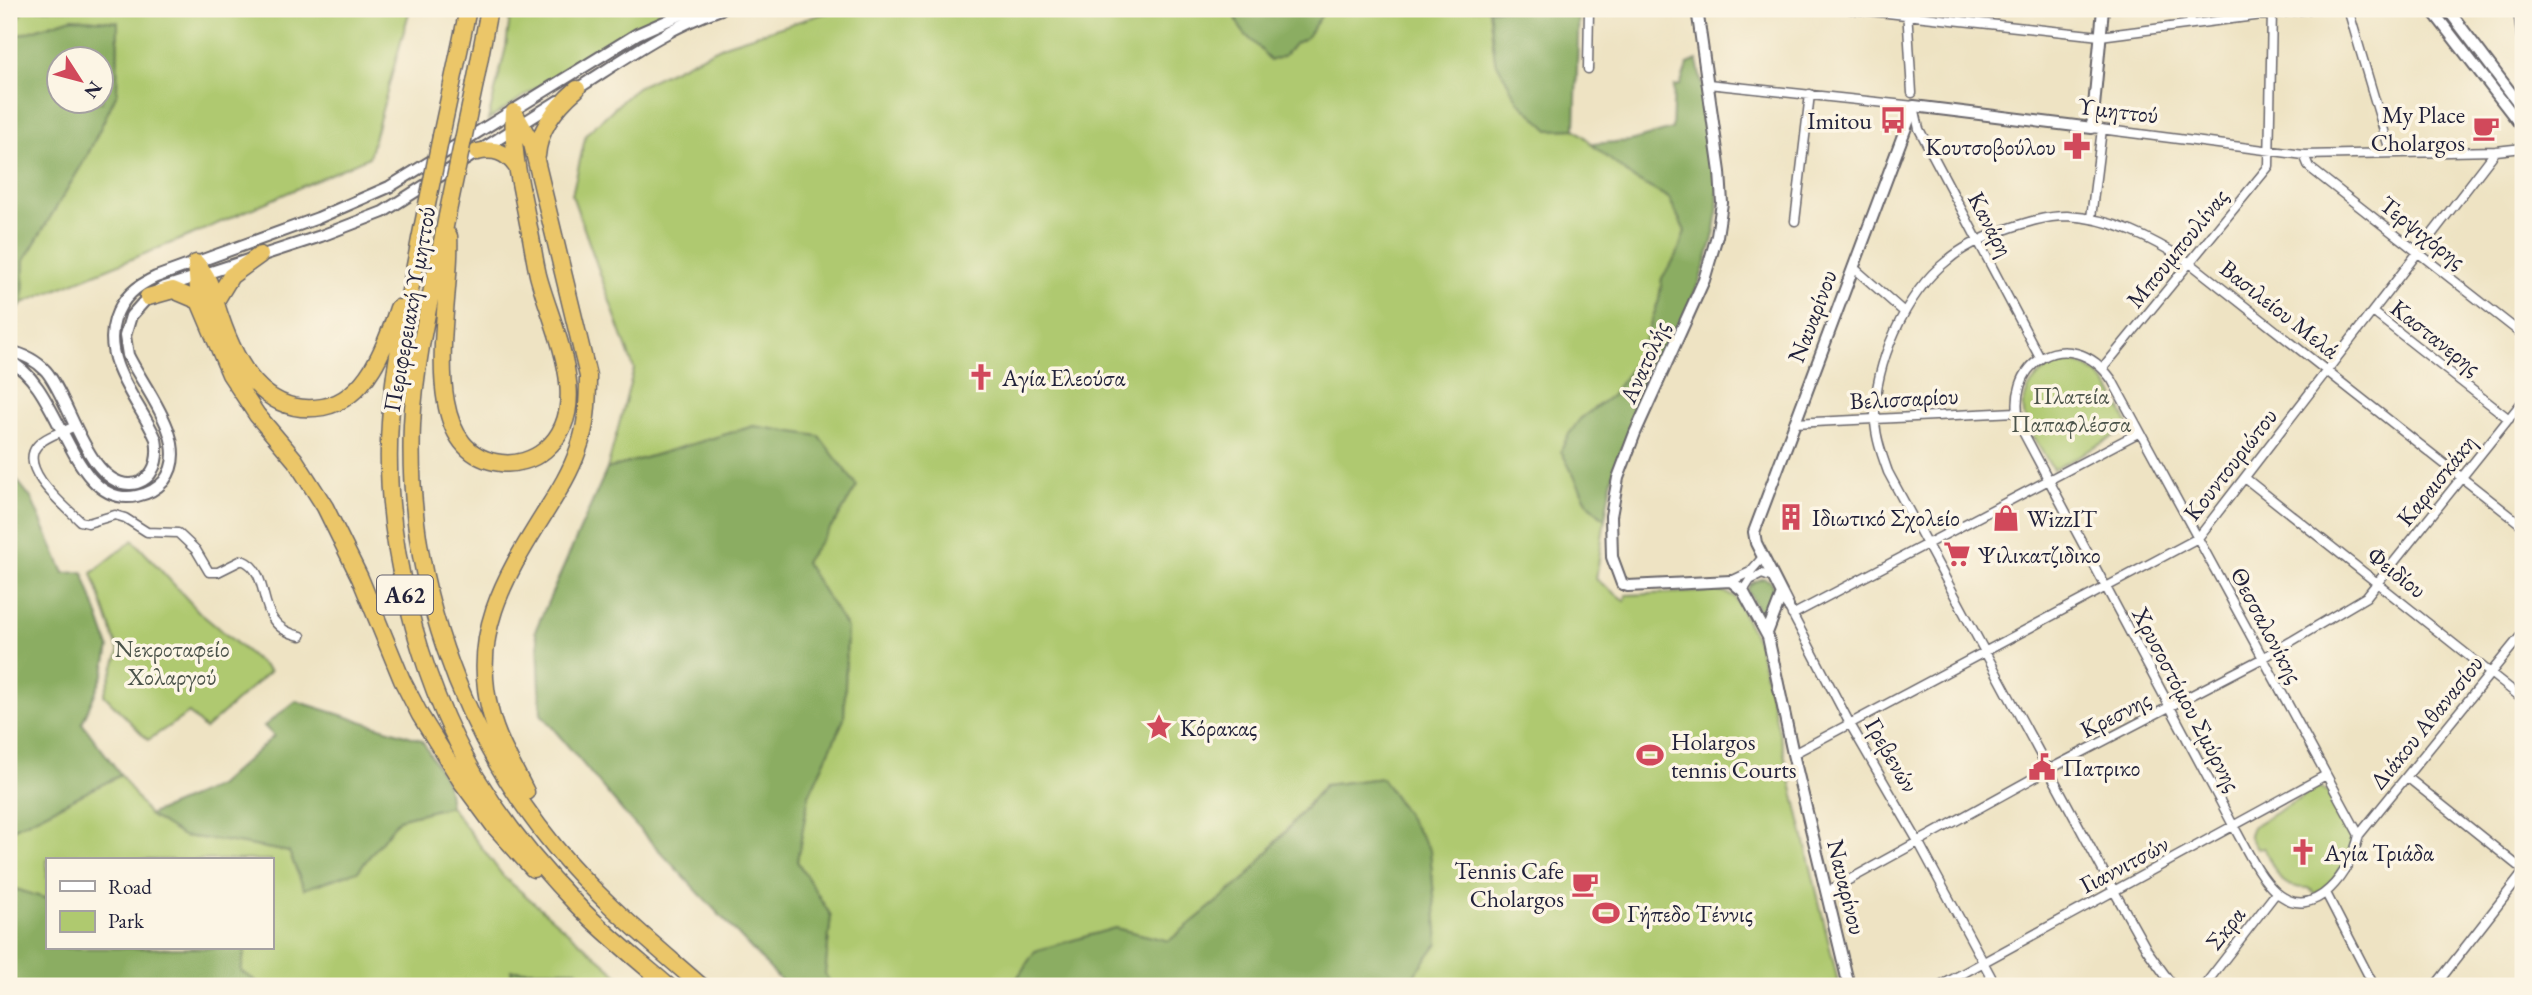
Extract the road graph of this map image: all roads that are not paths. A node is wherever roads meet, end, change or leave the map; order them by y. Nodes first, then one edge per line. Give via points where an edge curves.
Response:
1 (468, 9) edge
2 (489, 9) edge
3 (694, 9) edge
4 (721, 9) edge
5 (1589, 9) edge
6 (1697, 9) edge
7 (1850, 9) edge
8 (2103, 9) edge
9 (2192, 9) edge
10 (2309, 9) edge
11 (2348, 9) edge
12 (2431, 9) edge
13 (2442, 9) edge
14 (2518, 9) edge
15 (2272, 11) edge
16 (1907, 12) edge
17 (2190, 24) junction
18 (2100, 36) junction
19 (2523, 53) edge
20 (1588, 69) dead end
21 (1708, 84) junction
22 (577, 89) junction
23 (1912, 93) dead end
24 (1810, 94) junction
25 (1914, 106) junction
26 (2523, 109) edge
27 (516, 122) junction
28 (2523, 128) edge
29 (2097, 129) junction
30 (2523, 148) edge
31 (2272, 150) junction
32 (2496, 151) junction
33 (477, 152) junction
34 (2390, 152) junction
35 (2304, 155) junction
36 (537, 162) junction
37 (516, 166) junction
38 (447, 216) junction
39 (2091, 218) junction
40 (1795, 222) dead end
41 (420, 239) junction
42 (1978, 241) junction
43 (2418, 253) junction
44 (260, 255) junction
45 (2190, 263) junction
46 (1853, 267) junction
47 (199, 271) junction
48 (148, 297) junction
49 (217, 299) junction
50 (199, 301) junction
51 (1904, 312) junction
52 (2373, 312) junction
53 (2523, 335) edge
54 (9, 351) edge
55 (2040, 358) junction
56 (9, 361) edge
57 (2103, 368) junction
58 (2326, 370) junction
59 (2523, 401) edge
60 (2016, 412) junction
61 (1875, 419) junction
62 (2509, 419) junction
63 (1794, 423) junction
64 (76, 426) junction
65 (63, 432) junction
66 (2140, 432) junction
67 (2245, 478) junction
68 (2462, 478) junction
69 (2050, 479) junction
70 (2523, 526) edge
71 (2198, 538) junction
72 (1756, 542) joint
73 (1926, 544) junction
74 (1763, 557) junction
75 (1773, 578) junction
76 (1731, 581) junction
77 (2379, 582) junction
78 (2106, 589) junction
79 (1743, 591) junction
80 (1782, 594) junction
81 (1790, 610) junction
82 (1767, 633) junction
83 (2523, 633) edge
84 (300, 636) dead end
85 (1986, 653) junction
86 (2263, 658) junction
87 (2491, 673) junction
88 (2523, 699) edge
89 (2170, 708) junction
90 (1850, 724) junction
91 (1793, 754) junction
92 (2048, 770) junction
93 (2326, 775) junction
94 (2407, 777) junction
95 (2234, 827) junction
96 (2359, 835) junction
97 (1919, 843) junction
98 (555, 847) junction
99 (2523, 871) edge
100 (2114, 891) junction
101 (1826, 892) junction
102 (2276, 892) junction
103 (2326, 893) junction
104 (578, 906) junction
105 (1983, 962) junction
106 (668, 986) edge
107 (701, 986) edge
108 (1849, 986) edge
109 (1940, 986) edge
110 (1996, 986) edge
111 (2173, 986) edge
112 (2204, 986) edge
113 (2374, 986) edge
114 (2435, 986) edge

1 - 41 highway, Περιφερειακή Υμηττού / Α62, bridge
2 - 38 highway, Περιφερειακή Υμηττού / Α62, bridge
3 - 27 street via 637,34
4 - 22 street via 639,48
5 - 20 street
6 - 21 street, Ανατολής
7 - 16 street
8 - 18 street
9 - 17 street
10 - 15 street
11 - 34 street
12 - 28 street
13 - 26 street via 2452,15
14 - 19 street
15 - 17 street
15 - 31 street
16 - 18 street
16 - 23 street
17 - 18 street
18 - 29 street
21 - 24 street, Υμηττού
21 - 76 street, Ανατολής via 1721,183 1717,236 1704,280 1618,478 1611,516 1612,557 1618,578 1628,586
22 - 27 street
22 - 36 highway via 546,126
24 - 25 street, Υμηττού
24 - 40 street
25 - 29 street, Υμηττού
25 - 42 street, Κανάρη via 1919,129
25 - 46 street, Ναυαρίνου
27 - 33 street
27 - 36 highway via 532,144
27 - 37 highway
27 - 47 street via 364,200
29 - 31 street, Υμηττού
29 - 39 street
30 - 32 street, Υμηττού
31 - 35 street, Υμηττού
31 - 45 street, Μπουμπουλίνας via 2270,166
32 - 34 street, Υμηττού
32 - 43 street, Κουντουριώτου
33 - 37 highway via 495,150
33 - 44 street via 383,212
34 - 35 street, Υμηττού
35 - 43 street, Τερψιχόρης via 2309,167
36 - 98 highway via 583,348 588,400 579,449 569,473 516,559 494,607 487,629 484,673 500,739
37 - 38 highway via 537,273 565,363 569,392 559,434 551,446 528,460 499,463 481,457 458,438 451,424 442,369 451,256
38 - 98 highway, Περιφερειακή Υμηττού / Α62 via 412,423 414,496 423,562 439,630 481,736
39 - 42 street, Βασιλείου Μελά via 2033,220
39 - 45 street, Βασιλείου Μελά via 2136,233
41 - 49 highway via 377,361 356,389 328,406 296,408 265,393 234,351
41 - 104 highway, Περιφερειακή Υμηττού / Α62 via 403,320 390,422 391,503 401,580 432,680 477,777 525,845
42 - 51 street, Βασιλείου Μελά via 1925,282
42 - 55 street, Κανάρη
43 - 52 street, Κουντουριώτου
43 - 53 street, Τερψιχόρης
44 - 47 street
44 - 49 highway via 231,276
45 - 57 street, Μπουμπουλίνας
45 - 58 street, Βασιλείου Μελά
46 - 51 street
46 - 63 street, Ναυαρίνου
47 - 48 street
47 - 49 highway
47 - 50 highway
47 - 64 street via 141,284 124,300 113,326 115,361 156,439 157,457 150,474 135,484 108,477
48 - 50 highway via 173,290
48 - 65 street via 131,316 125,342 171,437 174,459 163,482 132,497 108,493 89,478
50 - 104 highway via 242,395 295,460 325,507 402,680 461,781 524,860
51 - 61 street, Βασιλείου Μελά via 1878,383
52 - 58 street, Κουντουριώτου
52 - 62 street, Καστανερης
54 - 64 street via 45,370
55 - 57 street via 2070,352
55 - 60 street via 2021,381
56 - 65 street via 37,384
57 - 66 street
58 - 67 street, Κουντουριώτου
58 - 68 street, Βασιλείου Μελά
59 - 62 street, Καραισκάκη
60 - 61 street, Βελισσαρίου
60 - 69 street, Χρυσοστόμου Σμύρνης
61 - 63 street, Βελισσαρίου
61 - 73 street, Βασιλείου Μελά via 1888,472
62 - 68 street, Καραισκάκη
63 - 72 street, Ναυαρίνου via 1754,532
64 - 65 street
65 - 84 street via 35,447 33,466 39,479 80,521 88,523 115,514 147,532 178,533 196,550 209,572 242,560 249,563 272,619 289,634
66 - 69 street
66 - 71 street, Θεσσαλονίκης
67 - 71 street, Κουντουριώτου
67 - 77 street, Φειδίου
68 - 70 street, Βασιλείου Μελά
68 - 77 street, Καραισκάκη
69 - 73 street
69 - 78 street, Χρυσοστόμου Σμύρνης
71 - 78 street, Κουντουριώτου
71 - 86 street, Θεσσαλονίκης
72 - 74 street, Γρεβενών
73 - 81 street
73 - 85 street, Βασιλείου Μελά
74 - 75 street, Γρεβενών
74 - 76 street via 1750,572
75 - 79 street via 1762,574 1749,580
75 - 80 street, Γρεβενών
76 - 79 street, Ναυαρίνου
77 - 86 street, Κρεσνης via 2366,597
77 - 87 street, Φειδίου
78 - 85 street, Κουντουριώτου
78 - 89 street, Χρυσοστόμου Σμύρνης
79 - 82 street, Ναυαρίνου
80 - 81 street, Γρεβενών
80 - 82 street
81 - 90 street, Γρεβενών
82 - 91 street, Ναυαρίνου
83 - 87 street, Διάκου Αθανασίου
85 - 90 street, Κουντουριώτου
85 - 92 street, Βασιλείου Μελά
86 - 89 street, Κρεσνης
86 - 93 street, Θεσσαλονίκης
87 - 88 street, Φειδίου
87 - 94 street, Διάκου Αθανασίου
89 - 92 street, Κρεσνης
89 - 95 street, Χρυσοστόμου Σμύρνης
90 - 91 street, Κουντουριώτου
90 - 97 street, Γρεβενών
91 - 101 street, Ναυαρίνου
92 - 97 street, Κρεσνης
92 - 100 street, Βασιλείου Μελά
93 - 95 street, Γιαννιτσών
93 - 96 street, Θεσσαλονίκης
94 - 96 street, Διάκου Αθανασίου
94 - 99 street
95 - 100 street, Γιαννιτσών
95 - 102 street, Χρυσοστόμου Σμύρνης
96 - 103 street via 2347,867
97 - 101 street, Κρεσνης
97 - 105 street, Γρεβενών
98 - 107 highway, Περιφερειακή Υμηττού / Α62
99 - 114 street
100 - 105 street, Γιαννιτσών
100 - 111 street, Βασιλείου Μελά
101 - 108 street, Ναυαρίνου
102 - 103 street via 2298,901
102 - 112 street, Σκρα
103 - 113 street
104 - 106 highway, Περιφερειακή Υμηττού / Α62
105 - 109 street, Γιαννιτσών
105 - 110 street, Γρεβενών

